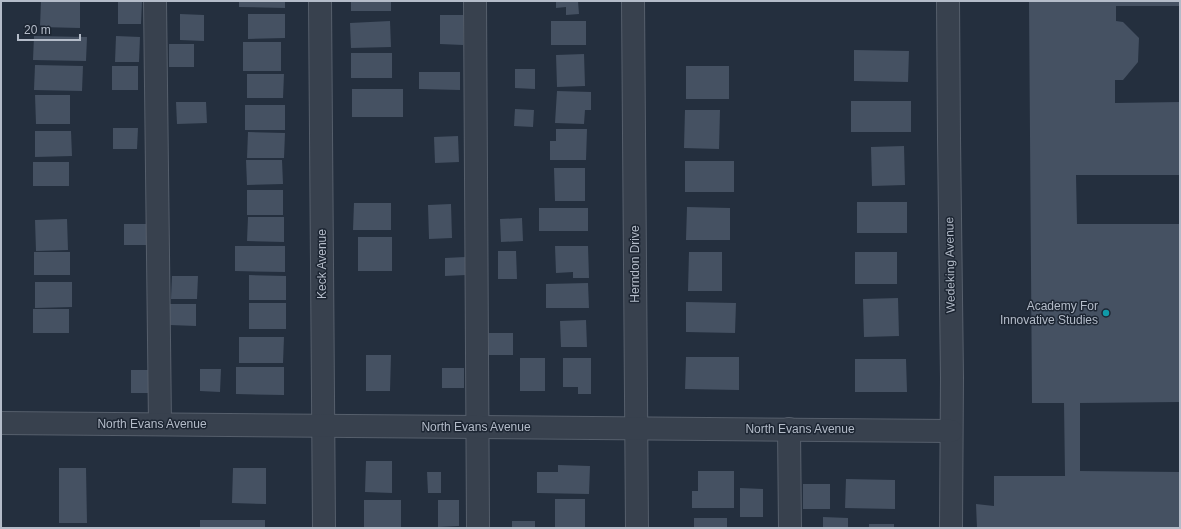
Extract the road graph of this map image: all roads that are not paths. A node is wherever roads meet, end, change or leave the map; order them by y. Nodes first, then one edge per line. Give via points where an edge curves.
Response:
1 (155, 1) edge
2 (320, 1) edge
3 (475, 1) edge
4 (633, 1) edge
5 (948, 1) edge
6 (1, 423) edge
7 (160, 424) junction
8 (323, 426) junction
9 (477, 427) junction
10 (636, 428) junction
11 (789, 429) junction
12 (951, 431) junction
13 (324, 528) edge
14 (478, 528) edge
15 (637, 528) edge
16 (790, 528) edge
17 (951, 528) edge

1 - 7 street
2 - 8 street, Keck Avenue
3 - 9 street
4 - 10 street, Herndon Drive
5 - 12 street, Wedeking Avenue
6 - 7 street, North Evans Avenue
7 - 8 street, North Evans Avenue
8 - 9 street, North Evans Avenue
8 - 13 street, Keck Avenue
9 - 10 street, North Evans Avenue
9 - 14 street
10 - 11 street, North Evans Avenue
10 - 15 street, Herndon Drive
11 - 12 street, North Evans Avenue
11 - 16 street
12 - 17 street, Wedeking Avenue

